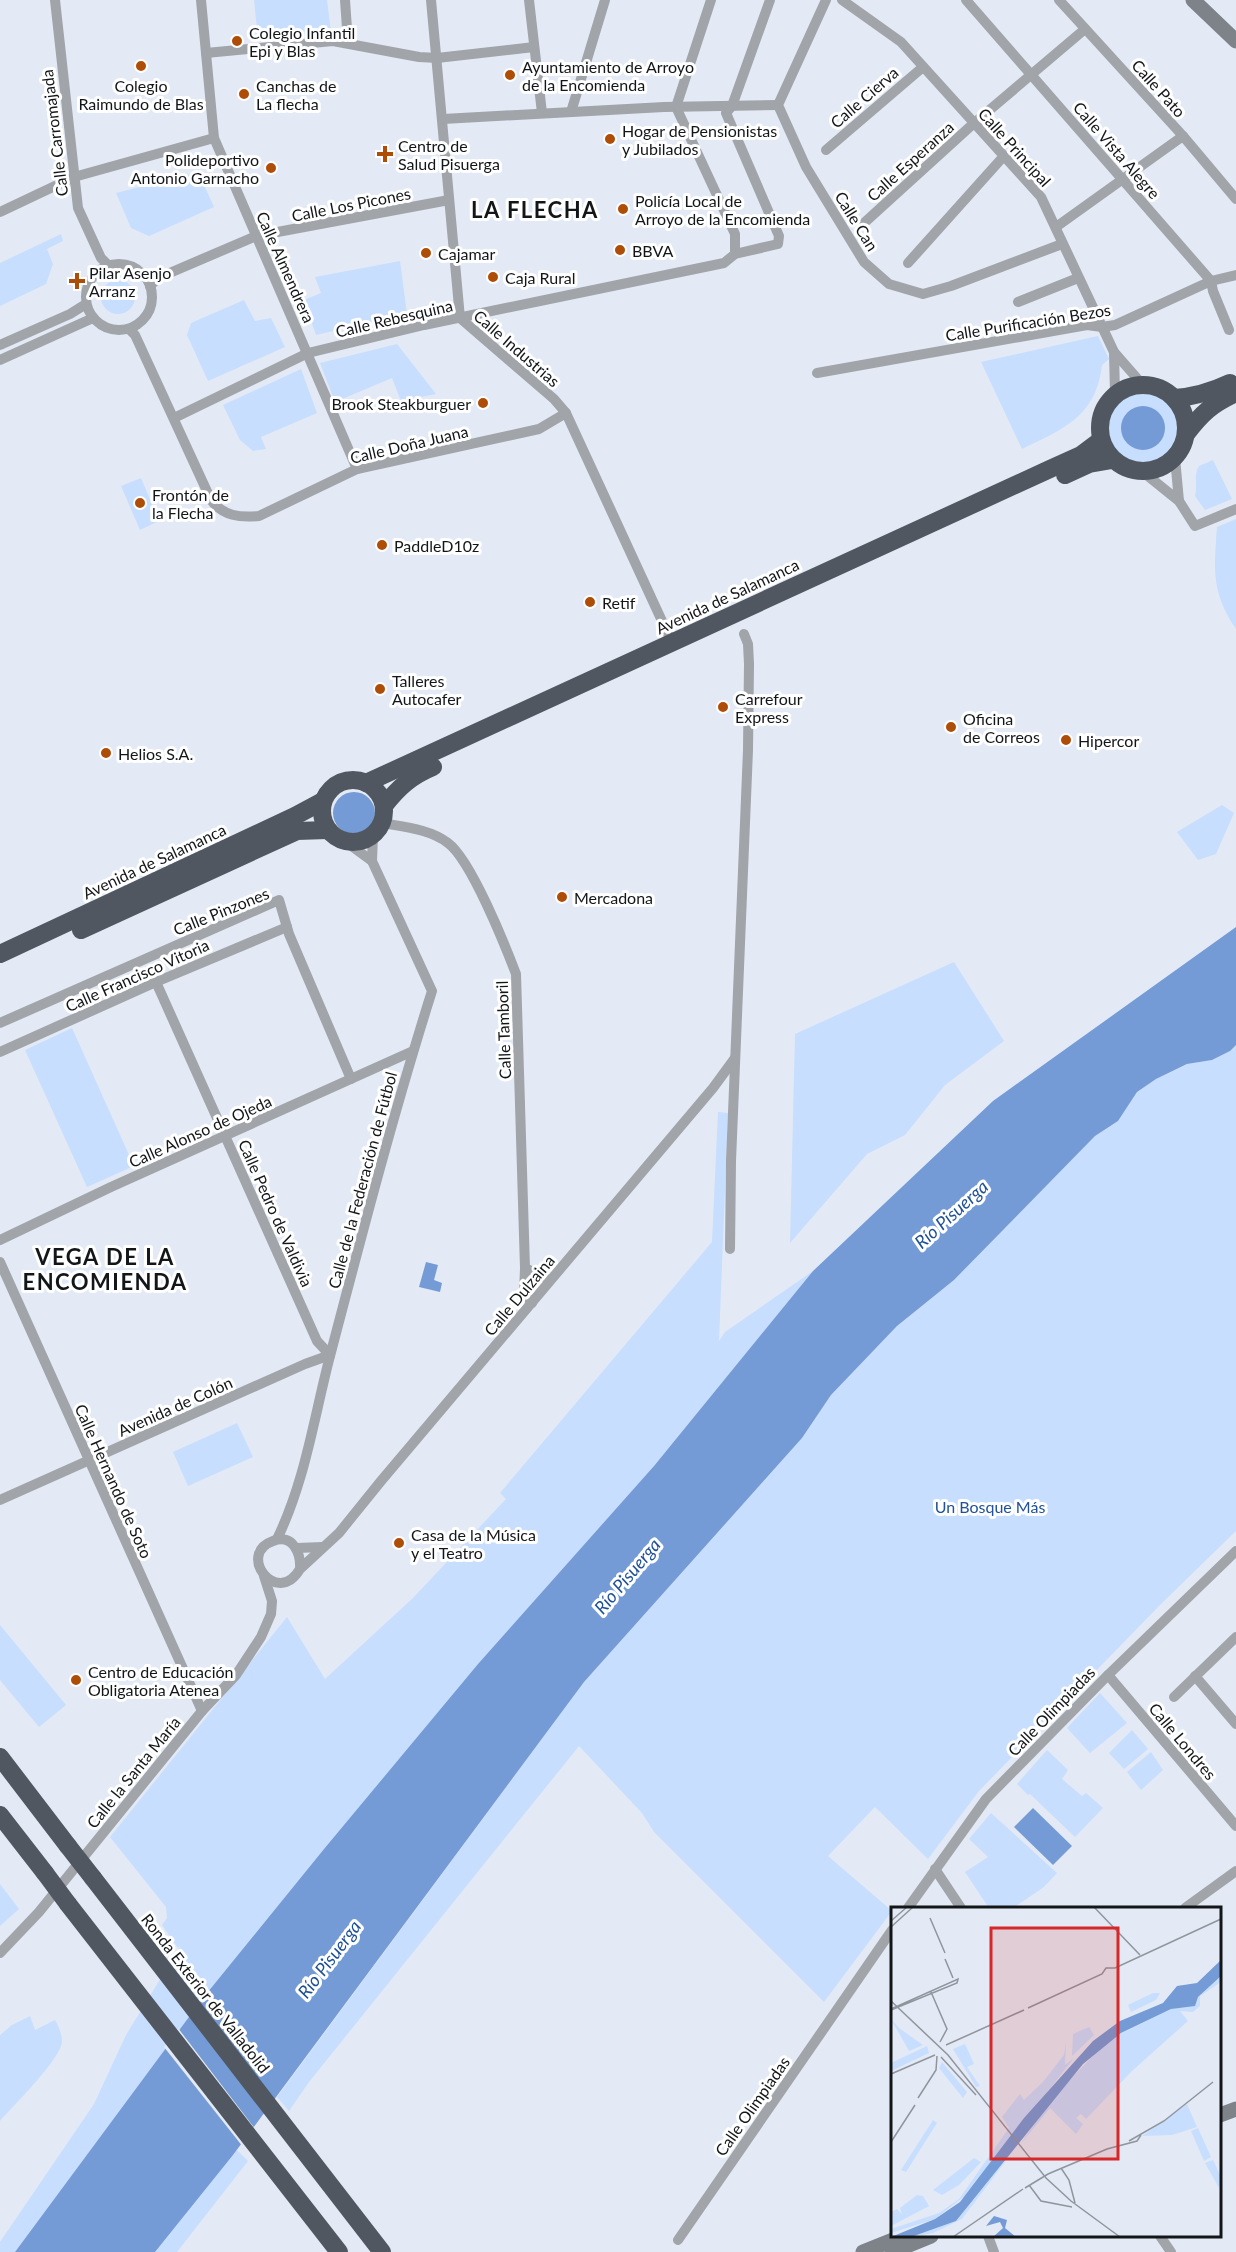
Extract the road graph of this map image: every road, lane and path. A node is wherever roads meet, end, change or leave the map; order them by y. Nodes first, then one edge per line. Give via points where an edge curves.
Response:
1 (55, 0) edge
2 (201, 0) edge
3 (345, 0) edge
4 (431, 0) edge
5 (529, 0) edge
6 (605, 0) edge
7 (711, 0) edge
8 (770, 0) edge
9 (826, 0) edge
10 (842, 0) edge
11 (966, 0) edge
12 (1059, 0) edge
13 (1193, 0) edge
14 (1085, 29) junction
15 (1236, 40) edge
16 (348, 43) junction
17 (534, 47) junction
18 (206, 53) junction
19 (437, 58) junction
20 (923, 67) junction
21 (1031, 75) junction
22 (778, 105) junction
23 (732, 106) junction
24 (676, 107) junction
25 (571, 112) junction
26 (542, 113) junction
27 (443, 119) junction
28 (973, 124) junction
29 (1183, 136) junction
30 (214, 138) junction
31 (826, 150) dead end
32 (1003, 157) junction
33 (74, 177) junction
34 (1123, 179) junction
35 (1236, 199) edge
36 (449, 200) junction
37 (0, 212) edge
38 (864, 223) dead end
39 (1056, 228) junction
40 (256, 236) junction
41 (1062, 244) junction
42 (735, 254) junction
43 (908, 263) dead end
44 (103, 264) junction
45 (1236, 275) edge
46 (1078, 278) junction
47 (151, 281) junction
48 (1211, 281) junction
49 (1018, 302) dead end
50 (86, 304) junction
51 (93, 318) junction
52 (460, 318) junction
53 (1102, 327) junction
54 (134, 330) junction
55 (1229, 330) dead end
56 (0, 345) edge
57 (1114, 352) junction
58 (308, 353) junction
59 (0, 360) edge
60 (817, 373) dead end
61 (1236, 380) edge
62 (1142, 384) junction
63 (1236, 393) edge
64 (1115, 394) junction
65 (1174, 398) junction
66 (566, 413) junction
67 (174, 418) junction
68 (1186, 434) junction
69 (1101, 440) junction
70 (1175, 458) junction
71 (1112, 459) junction
72 (357, 470) junction
73 (1143, 472) junction
74 (1179, 501) junction
75 (1236, 509) edge
76 (668, 634) dead end
77 (744, 634) dead end
78 (366, 783) junction
79 (323, 801) junction
80 (380, 821) junction
81 (327, 830) junction
82 (346, 842) junction
83 (372, 861) junction
84 (287, 927) junction
85 (0, 954) edge
86 (0, 967) edge
87 (156, 982) junction
88 (0, 1023) edge
89 (413, 1051) junction
90 (0, 1052) edge
91 (735, 1059) junction
92 (351, 1079) junction
93 (225, 1136) junction
94 (0, 1240) edge
95 (730, 1249) dead end
96 (0, 1262) edge
97 (525, 1268) junction
98 (550, 1280) junction
99 (532, 1303) junction
100 (330, 1355) junction
101 (89, 1461) junction
102 (0, 1500) edge
103 (288, 1516) junction
104 (277, 1539) junction
105 (294, 1545) junction
106 (323, 1547) junction
107 (1236, 1551) edge
108 (300, 1569) junction
109 (264, 1576) junction
110 (284, 1582) junction
111 (272, 1601) junction
112 (1236, 1637) edge
113 (1108, 1675) junction
114 (1195, 1676) junction
115 (1174, 1697) dead end
116 (202, 1711) junction
117 (1236, 1724) edge
118 (0, 1757) edge
119 (0, 1815) edge
120 (1236, 1826) edge
121 (935, 1869) junction
122 (1236, 1871) edge
123 (909, 1907) edge
124 (960, 1907) edge
125 (1186, 1907) edge
126 (891, 1931) edge
127 (2, 1948) edge
128 (1236, 2109) edge
129 (1221, 2115) edge
130 (898, 2237) edge
131 (926, 2237) edge
132 (989, 2237) edge
133 (1161, 2237) edge
134 (678, 2240) dead end
135 (339, 2252) edge
136 (382, 2252) edge
137 (863, 2252) edge
138 (892, 2252) edge
139 (994, 2252) edge
140 (1171, 2252) edge

1 - 33 street, Calle Carromajada
2 - 18 street, Calle Almendrera
3 - 16 street
4 - 19 street, Calle Industrias
5 - 17 street
6 - 25 street
7 - 24 street
8 - 23 street
9 - 22 street
10 - 20 street, Calle Principal via 901,42
11 - 21 street, Calle Vista Alegre
12 - 14 street, Calle Pato
13 - 15 main road
14 - 21 street, Calle Esperanza
14 - 29 street, Calle Pato
16 - 18 street via 333,40
16 - 19 street
17 - 19 street
17 - 26 street
18 - 30 street, Calle Almendrera
19 - 27 street, Calle Industrias
20 - 28 street, Calle Principal
20 - 31 street, Calle Cierva
21 - 28 street, Calle Esperanza
21 - 34 street, Calle Vista Alegre
22 - 23 street
22 - 41 street, Calle Can via 806,167 864,262 889,284 923,294
23 - 24 street
23 - 42 street, Calle Rebesquina via 726,113 780,242
24 - 25 street
24 - 42 street via 735,234
25 - 26 street
26 - 27 street
27 - 36 street, Calle Industrias
28 - 32 street, Calle Principal
28 - 38 street, Calle Esperanza
29 - 34 street
29 - 35 street, Calle Pato
30 - 33 street
30 - 40 street, Calle Almendrera
32 - 39 street, Calle Principal via 1041,197
32 - 43 street
33 - 37 street
33 - 44 street, Calle Carromajada via 78,208
34 - 39 street
34 - 48 street, Calle Vista Alegre
36 - 40 street, Calle Los Picones
36 - 52 street, Calle Industrias
39 - 41 street, Calle Principal
40 - 47 street, Calle Los Picones
40 - 58 street, Calle Almendrera
41 - 46 street, Calle Principal
42 - 52 street, Calle Rebesquina via 724,263
44 - 47 street via 129,266
44 - 50 street via 89,281
45 - 48 street, Calle Purificación Bezos
46 - 49 street
46 - 53 street, Calle Principal
47 - 54 street via 150,306
48 - 53 street, Calle Purificación Bezos via 1115,326
48 - 55 street, Calle Vista Alegre
50 - 51 street
50 - 56 street
51 - 54 street via 113,330
51 - 59 street
52 - 58 street, Calle Rebesquina
52 - 66 street, Calle Industrias
53 - 57 street, Calle Principal
53 - 60 street, Calle Purificación Bezos via 1087,325
54 - 67 street
57 - 62 street, Calle Principal
57 - 64 street, Calle Principal
58 - 67 street, Calle Rebesquina
58 - 72 street, Calle Almendrera
61 - 65 highway via 1201,395
62 - 64 highway
62 - 65 highway
63 - 68 highway via 1202,413
64 - 69 highway via 1099,423
65 - 68 highway via 1184,413
66 - 72 street, Calle Doña Juana via 539,429
66 - 76 street, Calle Industrias
67 - 72 street, Calle Doña Juana via 211,500 219,510 243,518 259,516
68 - 70 highway
69 - 71 highway
69 - 78 highway, Avenida de Salamanca via 1050,470
70 - 73 highway
70 - 74 street
71 - 73 highway via 1128,469
71 - 80 highway, Avenida de Salamanca via 1054,479 415,774 398,788
73 - 74 street
74 - 75 street via 1195,526
77 - 91 street via 749,664 748,739
78 - 79 highway via 346,780 333,787
78 - 80 highway via 376,789
79 - 81 highway via 322,818
79 - 85 highway, Avenida de Salamanca
80 - 82 highway via 362,842
80 - 83 street, Calle de la Federación de Fútbol
80 - 97 street, Calle Tamboril via 432,834 449,843 465,862 516,974
81 - 82 highway
81 - 86 highway, Avenida de Salamanca via 297,831
82 - 83 street, Calle de la Federación de Fútbol
83 - 89 street, Calle de la Federación de Fútbol via 432,991
84 - 87 street, Calle Francisco Vitoria
84 - 88 street, Calle Pinzones via 279,900
84 - 92 street, Calle Pinzones
87 - 90 street, Calle Francisco Vitoria
87 - 93 street, Calle Pedro de Valdivia
89 - 92 street, Calle Alonso de Ojeda
89 - 100 street, Calle de la Federación de Fútbol
91 - 95 street
91 - 98 street, Calle Dulzaina
92 - 93 street, Calle Alonso de Ojeda
93 - 94 street, Calle Alonso de Ojeda
93 - 100 street, Calle Pedro de Valdivia via 317,1341
96 - 101 street, Calle Hernando de Soto
97 - 98 street
97 - 99 street, Calle Tamboril via 524,1294
98 - 99 street, Calle Dulzaina
99 - 106 street, Calle Dulzaina via 339,1533
100 - 101 street, Avenida de Colón
100 - 103 street, Calle de la Federación de Fútbol
101 - 102 street, Avenida de Colón
101 - 116 street, Calle Hernando de Soto
103 - 104 street, Calle de la Federación de Fútbol
103 - 105 street, Calle de la Federación de Fútbol
104 - 105 street
104 - 109 street via 265,1545 259,1557
105 - 106 street
105 - 108 street via 301,1557
106 - 108 street, Calle Dulzaina
107 - 113 street, Calle Olimpiadas
108 - 110 street
109 - 110 street
109 - 111 street
110 - 111 street, Calle la Santa María
111 - 116 street, Calle la Santa María via 261,1637 236,1675
112 - 114 street
113 - 120 street, Calle Londres
113 - 121 street, Calle Olimpiadas via 986,1799
114 - 115 street
114 - 117 street
116 - 127 street, Calle la Santa María via 39,1912
118 - 136 highway, Ronda Exterior de Valladolid, bridge
119 - 135 highway, bridge
121 - 123 street, Calle Olimpiadas
121 - 124 street
122 - 125 street
126 - 134 street, Calle Olimpiadas
128 - 129 main road
130 - 137 main road
131 - 138 main road
132 - 139 street
133 - 140 street

